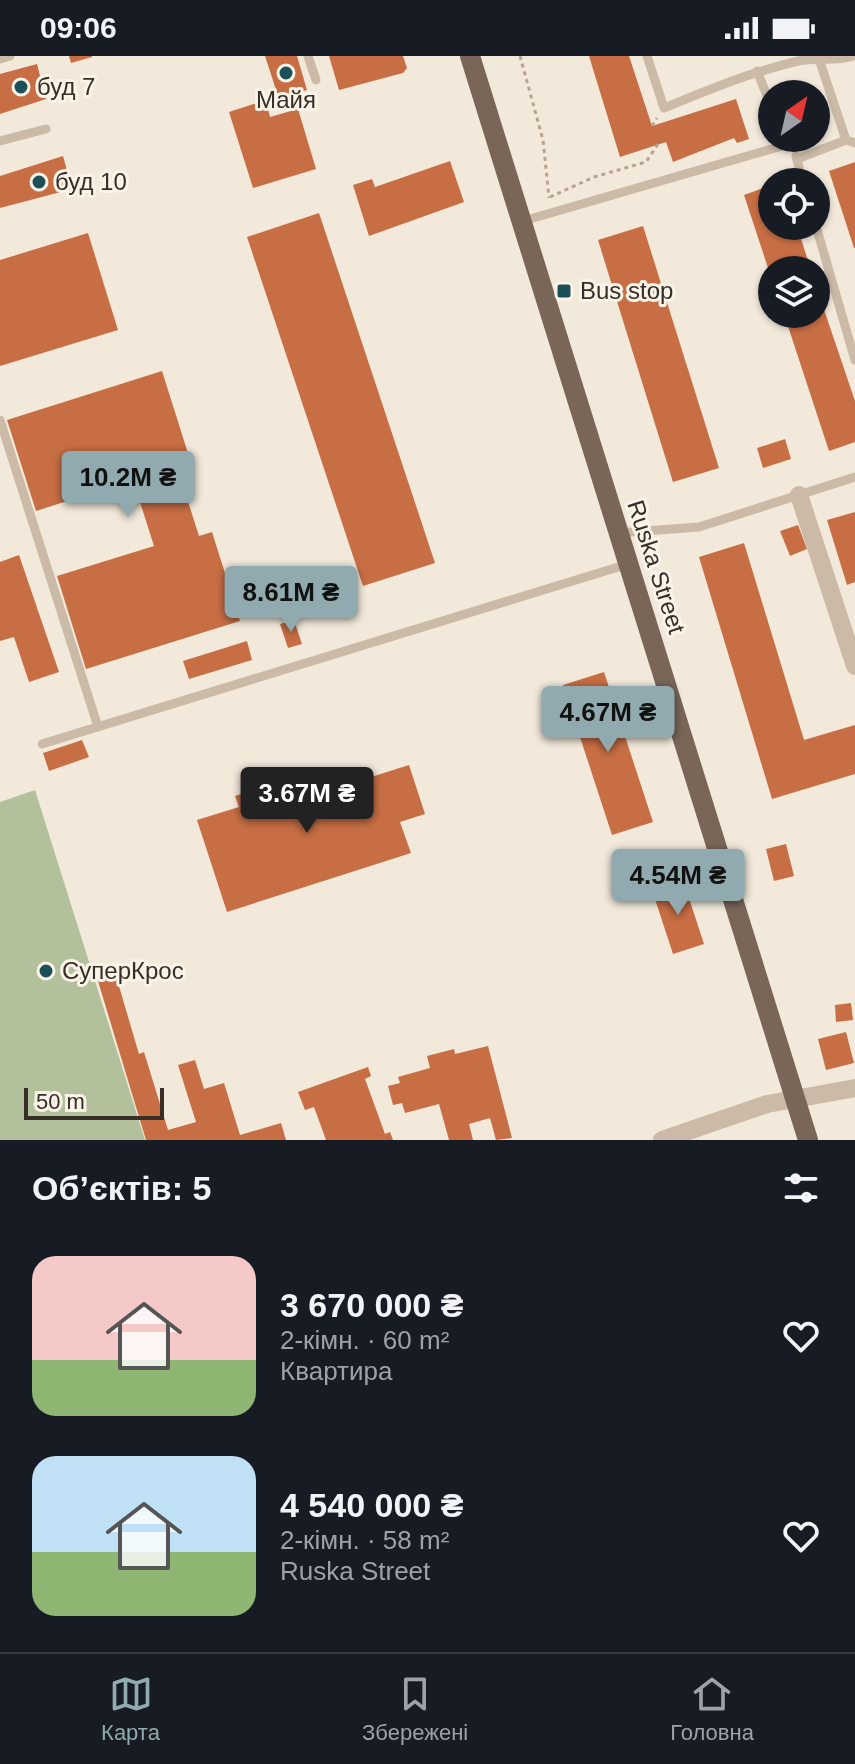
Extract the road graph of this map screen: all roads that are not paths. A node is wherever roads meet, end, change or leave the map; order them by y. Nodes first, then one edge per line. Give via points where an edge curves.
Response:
1 (10, 56) edge
2 (308, 56) edge
3 (470, 56) edge
4 (647, 56) edge
5 (818, 56) edge
6 (847, 57) edge
7 (0, 59) edge
8 (757, 71) junction
9 (316, 80) dead end
10 (761, 80) edge
11 (46, 129) dead end
12 (0, 141) edge
13 (851, 141) edge
14 (758, 149) edge
15 (795, 152) edge
16 (797, 159) junction
17 (799, 168) edge
18 (519, 218) junction
19 (820, 240) edge
20 (855, 360) edge
21 (0, 420) edge
22 (855, 477) edge
23 (799, 495) junction
24 (618, 533) junction
25 (628, 564) junction
26 (855, 666) edge
27 (98, 727) junction
28 (42, 744) dead end
29 (855, 1088) edge
30 (797, 1096) junction
31 (662, 1140) edge
32 (808, 1140) edge

1 - 7 lane
2 - 9 lane
3 - 18 main road, Ruska Street
4 - 8 lane via 664,108
5 - 6 lane
5 - 8 lane
5 - 13 lane
8 - 10 lane
11 - 12 lane
13 - 16 lane
14 - 18 lane
15 - 16 lane
16 - 17 lane
18 - 24 main road, Ruska Street
19 - 20 lane
21 - 27 lane
22 - 23 lane
23 - 24 lane via 699,527
23 - 26 street
24 - 25 main road, Ruska Street
25 - 27 lane
25 - 30 main road, Ruska Street
27 - 28 lane
29 - 30 street
30 - 31 street
30 - 32 main road, Ruska Street

